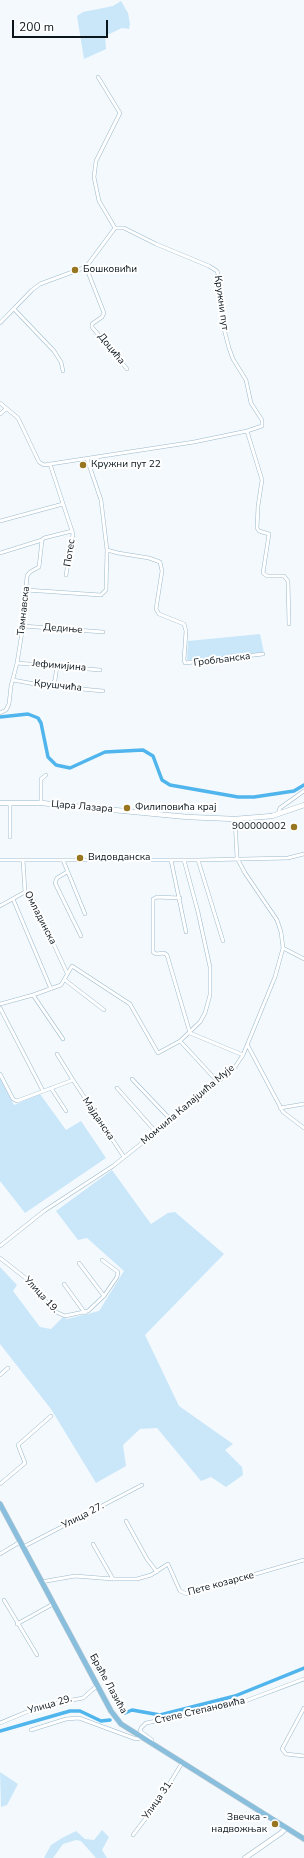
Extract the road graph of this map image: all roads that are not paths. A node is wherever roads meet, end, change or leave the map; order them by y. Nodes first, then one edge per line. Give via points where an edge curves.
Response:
1 (98, 77) dead end
2 (115, 228) junction
3 (86, 267) junction
4 (14, 309) junction
5 (0, 323) edge
6 (127, 369) dead end
7 (63, 371) dead end
8 (0, 403) edge
9 (6, 409) junction
10 (0, 414) edge
11 (246, 431) junction
12 (87, 459) junction
13 (50, 464) junction
14 (63, 504) junction
15 (0, 521) edge
16 (72, 531) junction
17 (42, 540) junction
18 (107, 550) junction
19 (0, 553) edge
20 (66, 575) dead end
21 (26, 590) junction
22 (289, 624) dead end
23 (23, 626) junction
24 (103, 632) dead end
25 (263, 654) dead end
26 (17, 663) junction
27 (57, 666) junction
28 (100, 670) dead end
29 (13, 680) junction
30 (51, 686) junction
31 (103, 691) dead end
32 (0, 713) edge
33 (46, 774) dead end
34 (304, 791) edge
35 (0, 803) edge
36 (10, 803) junction
37 (41, 803) junction
38 (304, 805) edge
39 (278, 814) junction
40 (235, 819) junction
41 (10, 837) dead end
42 (304, 854) edge
43 (237, 858) junction
44 (0, 860) edge
45 (23, 860) junction
46 (63, 860) junction
47 (171, 860) junction
48 (184, 860) junction
49 (198, 860) junction
50 (67, 872) junction
51 (25, 892) junction
52 (180, 898) junction
53 (13, 899) junction
54 (0, 906) edge
55 (85, 914) dead end
56 (186, 932) dead end
57 (81, 936) dead end
58 (223, 941) dead end
59 (283, 948) junction
60 (304, 959) edge
61 (67, 973) junction
62 (65, 980) junction
63 (51, 989) junction
64 (33, 995) junction
65 (0, 1004) edge
66 (0, 1008) edge
67 (104, 1010) dead end
68 (190, 1033) junction
69 (63, 1039) dead end
70 (180, 1041) junction
71 (248, 1046) junction
72 (57, 1054) dead end
73 (243, 1055) junction
74 (0, 1074) edge
75 (132, 1079) dead end
76 (73, 1080) junction
77 (218, 1082) junction
78 (51, 1088) junction
79 (117, 1088) dead end
80 (43, 1091) junction
81 (304, 1104) edge
82 (280, 1108) junction
83 (66, 1111) dead end
84 (171, 1120) junction
85 (304, 1128) edge
86 (156, 1132) junction
87 (124, 1157) junction
88 (0, 1246) edge
89 (0, 1258) edge
90 (102, 1260) dead end
91 (79, 1263) dead end
92 (64, 1284) dead end
93 (104, 1296) junction
94 (85, 1312) junction
95 (8, 1368) dead end
96 (0, 1375) edge
97 (51, 1416) dead end
98 (0, 1484) edge
99 (142, 1485) dead end
100 (0, 1504) edge
101 (2, 1511) edge
102 (126, 1521) dead end
103 (20, 1542) junction
104 (93, 1544) dead end
105 (23, 1547) junction
106 (0, 1554) edge
107 (304, 1560) edge
108 (157, 1572) junction
109 (113, 1579) junction
110 (41, 1582) junction
111 (4, 1600) dead end
112 (54, 1604) junction
113 (17, 1624) junction
114 (37, 1655) dead end
115 (304, 1679) edge
116 (98, 1685) junction
117 (304, 1708) edge
118 (0, 1723) edge
119 (31, 1730) dead end
120 (141, 1738) junction
121 (152, 1744) junction
122 (304, 1756) edge
123 (182, 1763) junction
124 (286, 1828) junction
125 (132, 1835) dead end
126 (304, 1839) edge
127 (245, 1858) edge

1 - 2 street via 120,113 96,161 94,177 99,201
2 - 3 street
2 - 11 street, Кружни пут via 124,228 217,271 224,325 232,355 246,380 252,405 262,421 260,428
3 - 4 street via 40,284
3 - 6 street, Доцића via 104,314 92,324 92,327
4 - 5 street
4 - 7 street via 54,351
8 - 9 street
9 - 10 street
9 - 13 street via 19,420 39,462 44,465
11 - 12 street, Кружни пут
11 - 22 street via 262,480 257,528 258,531 269,534 263,573 267,576 282,575 288,581
12 - 13 street, Кружни пут
12 - 18 street via 101,500
13 - 14 street
14 - 15 street
14 - 16 street
16 - 17 street via 46,536
16 - 20 street, Потес
17 - 19 street
17 - 21 street, Тамнавска via 40,565 28,573
18 - 21 street via 106,590 103,594
18 - 25 street, Гробљанска via 160,562 162,571 156,609 159,614 184,624 185,663
21 - 23 street, Тамнавска
23 - 24 street, Дедиње
23 - 26 street, Тамнавска
26 - 27 street, Јефимијина
26 - 29 street, Тамнавска
27 - 28 street, Јефимијина
27 - 30 street via 55,680
29 - 30 street, Крушчића
29 - 32 street, Тамнавска via 9,704 5,711
30 - 31 street, Крушчића
33 - 37 street via 41,779
34 - 39 street via 280,808
35 - 36 main road, Цара Лазара
36 - 37 main road, Цара Лазара
36 - 41 street
37 - 40 main road, Цара Лазара
38 - 39 main road, Цара Лазара
39 - 40 main road, Цара Лазара
40 - 43 street, Момчила Калајџића Мује
42 - 43 street via 288,858
43 - 49 street
43 - 59 street, Момчила Калајџића Мује via 277,920
44 - 45 street
45 - 46 street
45 - 51 street, Омладинска
46 - 47 street
46 - 50 street
47 - 48 street
47 - 52 street
48 - 49 street
48 - 68 street via 201,922 212,983 204,1016
49 - 58 street
50 - 55 street
50 - 57 street via 57,878 55,883
51 - 53 street
51 - 61 street, Омладинска via 31,895
52 - 56 street
52 - 68 street via 153,899 152,950 154,953 167,955
53 - 54 street
53 - 63 street
59 - 60 street
59 - 71 street, Момчила Калајџића Мује via 278,968
61 - 62 street
61 - 70 street via 73,967 129,1003 158,1053
62 - 63 street via 61,985
62 - 67 street
63 - 64 street
64 - 65 street
64 - 69 street
66 - 80 street
68 - 70 street
68 - 73 street
70 - 77 street
71 - 73 street, Момчила Калајџића Мује
71 - 82 street
72 - 76 street, Мајданска
73 - 77 street, Момчила Калајџића Мује via 235,1067
74 - 80 street via 15,1100
75 - 84 street
76 - 78 street
76 - 87 street, Мајданска
77 - 84 street, Момчила Калајџића Мује
78 - 80 street
78 - 83 street
79 - 86 street
81 - 82 street
82 - 85 street
84 - 86 street, Момчила Калајџића Мује
86 - 87 street, Момчила Калајџића Мује
87 - 88 street, Момчила Калајџића Мује via 44,1211
89 - 94 street, Улица 19. via 28,1280 57,1313 68,1316
90 - 93 street via 119,1275
91 - 93 street
92 - 94 street
93 - 94 street
95 - 96 street
97 - 98 street via 18,1445 25,1463
99 - 105 street, Улица 27.
100 - 101 main road, Браће Лазића
101 - 103 main road, Браће Лазића
102 - 108 street
103 - 105 main road, Браће Лазића
103 - 106 street
104 - 109 street
105 - 110 main road, Браће Лазића
107 - 108 street, Пете козарске via 187,1594 180,1591 169,1564
108 - 109 street, Пете козарске via 137,1579
109 - 110 street, Пете козарске via 75,1576
110 - 112 main road, Браће Лазића
111 - 113 street
112 - 113 street
112 - 116 main road, Браће Лазића
113 - 114 street
115 - 121 street, Степе Степановића via 232,1706 146,1723 140,1731 152,1740
116 - 118 street, Улица 29. via 83,1698 41,1706
116 - 120 main road, Браће Лазића via 116,1718
117 - 122 street via 282,1749 286,1754
119 - 120 street via 66,1719 79,1718 136,1739
120 - 121 main road, Браће Лазића
121 - 123 main road, Браће Лазића
123 - 124 main road, Браће Лазића
123 - 125 street, Улица 31. via 159,1801
124 - 126 main road, Браће Лазића
124 - 127 main road

